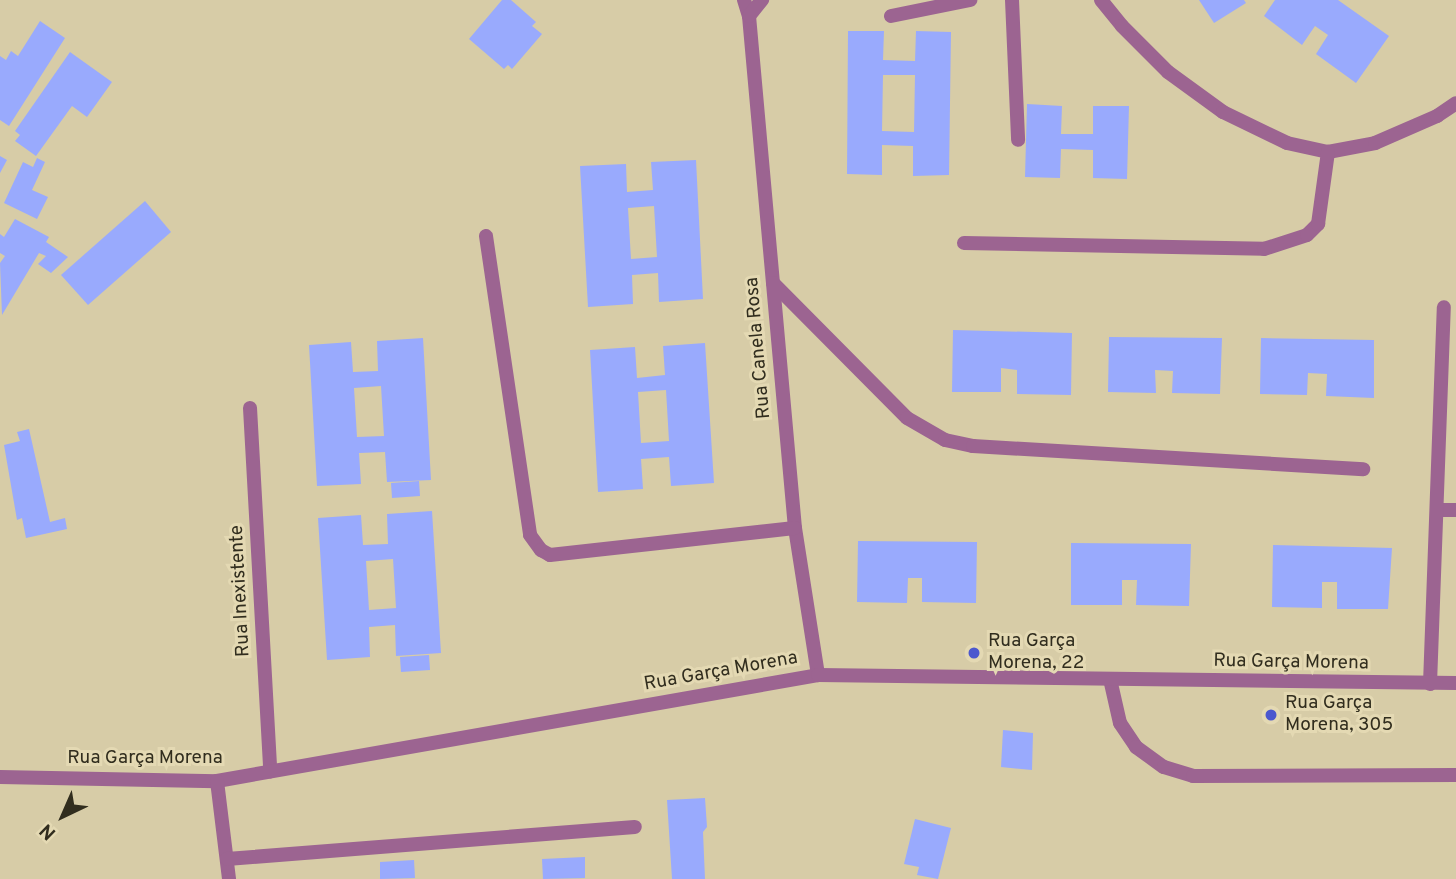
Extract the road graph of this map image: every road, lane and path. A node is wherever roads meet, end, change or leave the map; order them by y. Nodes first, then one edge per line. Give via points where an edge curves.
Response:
1 (744, 0) edge
2 (762, 0) edge
3 (970, 0) edge
4 (1012, 0) edge
5 (1101, 0) edge
6 (749, 16) junction
7 (891, 16) dead end
8 (1456, 103) edge
9 (1018, 140) dead end
10 (1328, 152) junction
11 (486, 236) dead end
12 (964, 243) dead end
13 (773, 283) junction
14 (1444, 307) dead end
15 (1449, 355) edge
16 (250, 408) dead end
17 (1363, 470) dead end
18 (1437, 510) junction
19 (1456, 510) edge
20 (795, 528) junction
21 (818, 675) junction
22 (1110, 679) junction
23 (1456, 683) edge
24 (1430, 684) junction
25 (270, 771) junction
26 (1456, 775) edge
27 (0, 777) edge
28 (217, 781) junction
29 (635, 827) dead end
30 (227, 859) junction
31 (229, 879) edge

1 - 6 street, Rua Canela Rosa
2 - 6 street
3 - 7 street
4 - 9 street
5 - 10 street via 1168,72 1223,112 1287,143
6 - 13 street, Rua Canela Rosa
8 - 10 street via 1375,143
10 - 12 street via 1318,224 1307,234 1264,249
11 - 20 street via 530,535 541,550 550,555
13 - 17 street via 907,418 944,440 974,446
13 - 20 street, Rua Canela Rosa
14 - 15 street
15 - 18 street
16 - 25 street, Rua Inexistente
18 - 19 street
18 - 24 street
20 - 21 street, Rua Canela Rosa
21 - 22 street, Rua Garça Morena
21 - 25 street, Rua Garça Morena
22 - 24 street, Rua Garça Morena
22 - 26 street via 1120,723 1136,747 1164,767 1193,776
23 - 24 street, Rua Garça Morena
25 - 28 street, Rua Garça Morena
27 - 28 street, Rua Garça Morena
28 - 30 street
29 - 30 street
30 - 31 street

